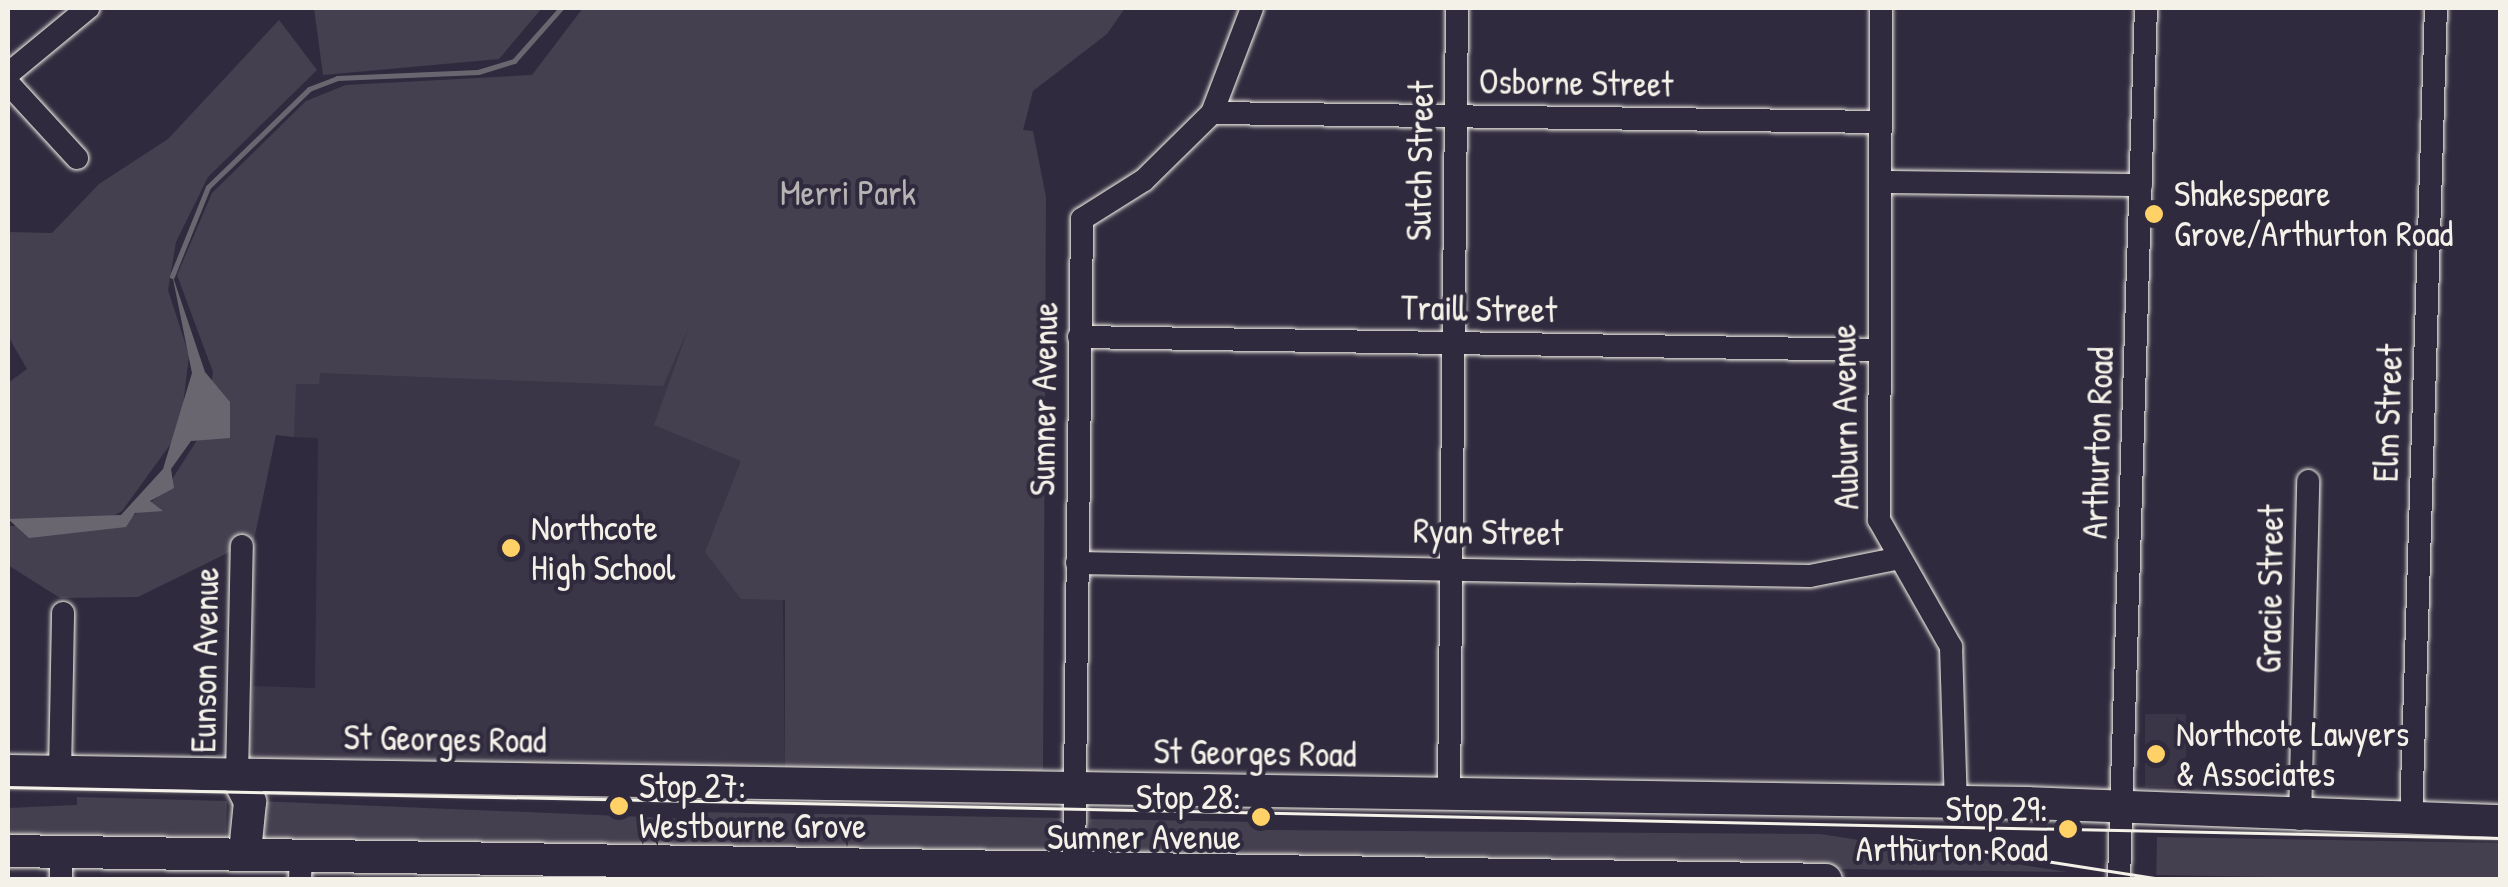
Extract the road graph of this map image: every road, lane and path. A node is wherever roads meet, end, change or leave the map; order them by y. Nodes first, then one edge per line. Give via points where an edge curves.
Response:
1 (88, 8) edge
2 (1252, 8) edge
3 (1457, 8) edge
4 (1881, 8) edge
5 (2146, 8) edge
6 (2436, 8) edge
7 (8, 74) edge
8 (8, 83) edge
9 (1212, 113) junction
10 (1456, 117) junction
11 (1880, 122) junction
12 (77, 158) dead end
13 (1880, 182) junction
14 (2140, 185) junction
15 (1080, 338) junction
16 (1452, 344) junction
17 (1878, 350) junction
18 (2308, 481) dead end
19 (242, 546) dead end
20 (1896, 559) junction
21 (1077, 563) junction
22 (1449, 566) junction
23 (63, 613) dead end
24 (8, 771) edge
25 (60, 772) junction
26 (237, 776) junction
27 (1075, 790) junction
28 (1449, 796) junction
29 (1956, 804) junction
30 (2122, 808) junction
31 (2300, 818) junction
32 (2411, 820) junction
33 (2500, 821) edge
34 (8, 851) edge
35 (241, 852) junction
36 (61, 866) edge
37 (300, 866) edge
38 (1074, 866) junction
39 (501, 868) edge
40 (699, 870) edge
41 (1480, 876) edge
42 (1803, 879) edge
43 (1826, 880) edge
44 (2119, 880) edge

1 - 7 street
2 - 9 street, Sumner Avenue
3 - 10 street, Sutch Street
4 - 11 street, Auburn Avenue
5 - 14 street, Arthurton Road
6 - 32 street, Elm Street
8 - 12 street
9 - 10 street, Osborne Street
9 - 15 street, Sumner Avenue via 1144,180 1083,213
10 - 11 street, Osborne Street
10 - 16 street, Sutch Street
11 - 13 street, Auburn Avenue
13 - 14 street
13 - 17 street, Auburn Avenue
14 - 30 street, Arthurton Road
15 - 16 street, Traill Street
15 - 21 street, Sumner Avenue
16 - 17 street, Traill Street
16 - 22 street, Sutch Street
17 - 20 street, Auburn Avenue via 1879,520
18 - 31 street, Gracie Street
19 - 26 street, Eunson Avenue
20 - 22 street, Ryan Street via 1810,576
20 - 29 street, Auburn Avenue via 1943,620 1951,646
21 - 22 street, Ryan Street
21 - 27 street, Sumner Avenue
22 - 28 street, Sutch Street
23 - 25 street
24 - 25 highway, St Georges Road
25 - 26 highway, St Georges Road
26 - 27 highway, St Georges Road
26 - 35 highway
27 - 28 highway, St Georges Road
27 - 38 street, Sumner Avenue
28 - 29 highway, St Georges Road
29 - 30 highway, St Georges Road
30 - 31 highway, St Georges Road
30 - 44 street, Arthurton Road
31 - 32 highway, St Georges Road
32 - 33 highway, St Georges Road
34 - 36 highway
35 - 36 highway
35 - 37 highway
37 - 39 highway
38 - 40 highway
38 - 41 highway
39 - 40 highway
41 - 42 highway
42 - 43 highway

